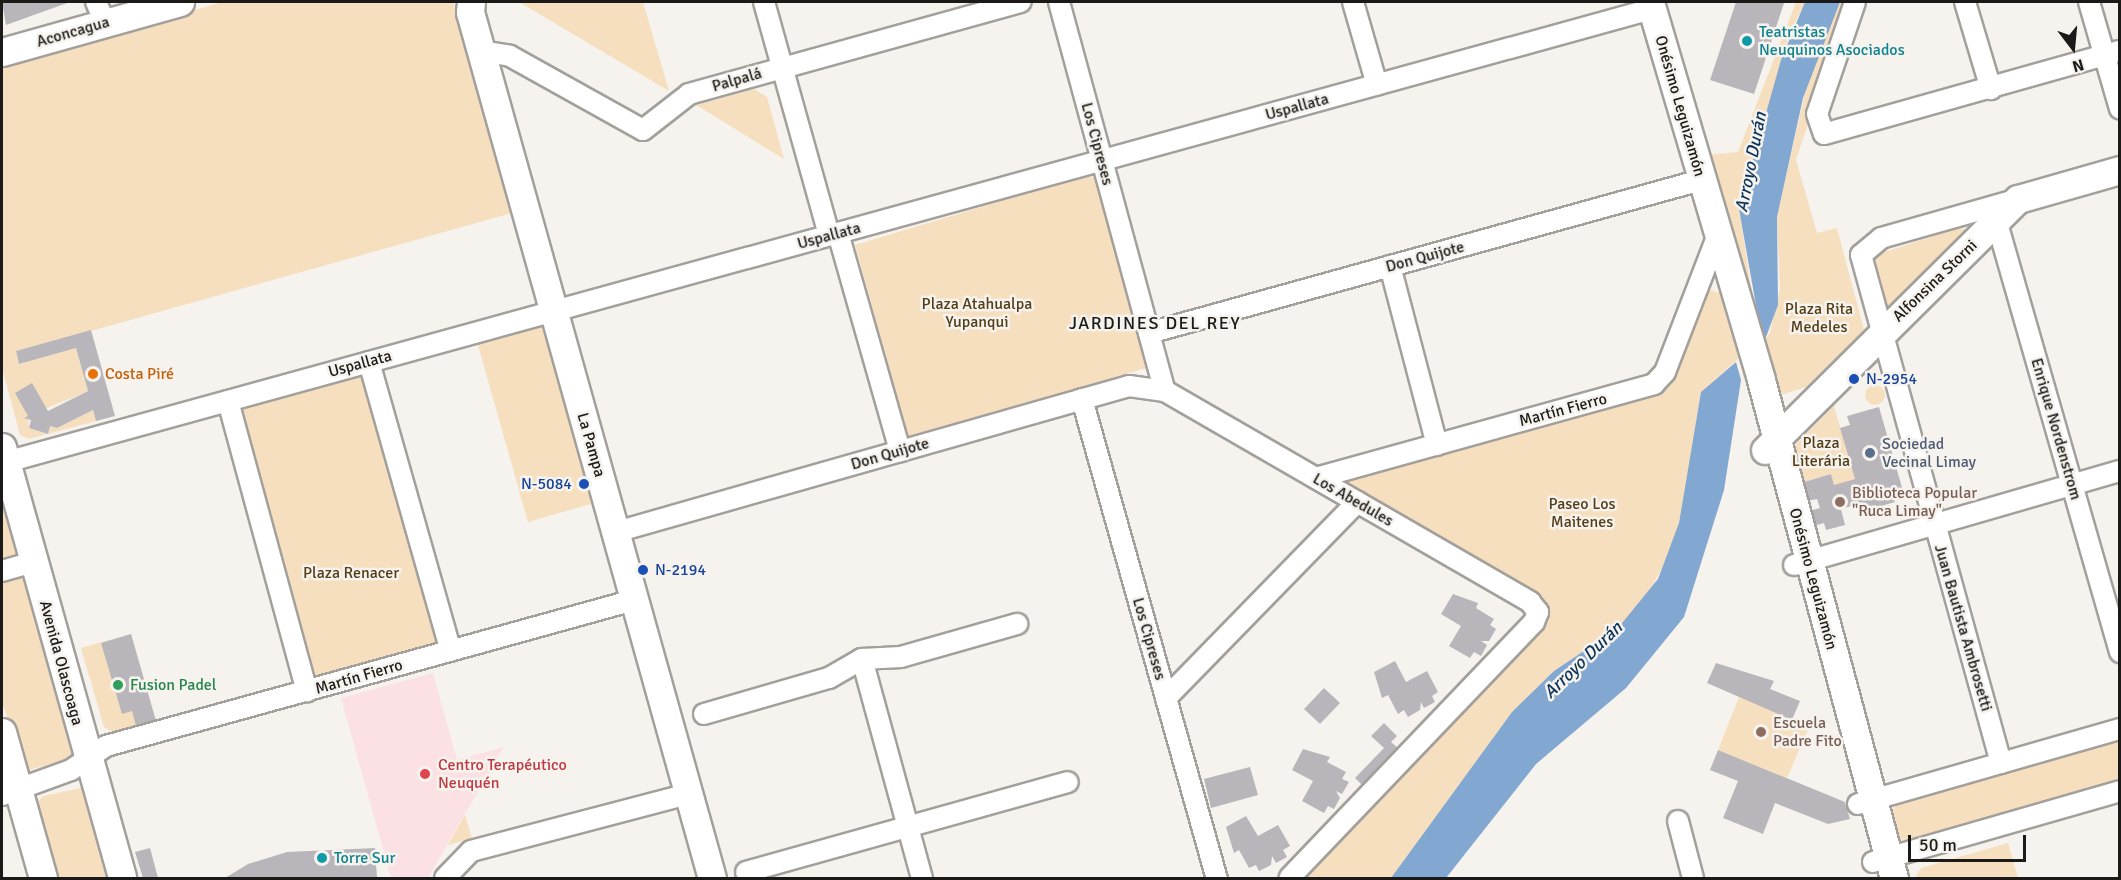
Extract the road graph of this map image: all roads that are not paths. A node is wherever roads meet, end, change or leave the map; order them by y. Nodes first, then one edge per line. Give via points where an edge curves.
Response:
1 (180, 2) edge
2 (764, 2) edge
3 (1020, 2) edge
4 (1059, 2) edge
5 (1353, 2) edge
6 (1855, 2) edge
7 (1965, 2) edge
8 (2089, 2) edge
9 (467, 5) edge
10 (1651, 5) edge
11 (100, 12) edge
12 (480, 51) junction
13 (2, 52) edge
14 (2112, 54) edge
15 (782, 67) junction
16 (1377, 85) junction
17 (1991, 89) junction
18 (2120, 109) edge
19 (1102, 161) junction
20 (2120, 170) edge
21 (1701, 180) junction
22 (2002, 209) junction
23 (834, 234) junction
24 (1717, 237) junction
25 (1863, 249) joint
26 (1390, 266) junction
27 (1729, 281) junction
28 (553, 311) junction
29 (1149, 333) junction
30 (1881, 333) junction
31 (369, 362) junction
32 (1852, 362) junction
33 (1761, 380) junction
34 (1165, 391) junction
35 (1808, 394) junction
36 (1082, 399) junction
37 (228, 401) junction
38 (1768, 440) junction
39 (1437, 445) junction
40 (900, 451) junction
41 (4, 454) edge
42 (2120, 471) edge
43 (1316, 478) junction
44 (2072, 485) junction
45 (1357, 502) junction
46 (1934, 525) junction
47 (616, 532) junction
48 (34, 562) junction
49 (1801, 563) junction
50 (2, 571) edge
51 (634, 600) junction
52 (1017, 624) dead end
53 (451, 651) junction
54 (2120, 652) edge
55 (862, 659) junction
56 (307, 691) junction
57 (1166, 698) junction
58 (704, 714) dead end
59 (2120, 729) edge
60 (2, 732) edge
61 (88, 760) junction
62 (2001, 763) junction
63 (1068, 782) dead end
64 (2120, 791) edge
65 (10, 792) edge
66 (689, 795) junction
67 (1865, 802) junction
68 (1678, 820) dead end
69 (908, 826) junction
70 (1883, 869) edge
71 (746, 872) dead end
72 (43, 879) edge
73 (122, 879) edge
74 (445, 879) edge
75 (712, 879) edge
76 (922, 879) edge
77 (1217, 879) edge
78 (1289, 879) edge
79 (1693, 879) edge

1 - 11 street, Aconcagua
2 - 15 street
3 - 15 street, Palpalá
4 - 19 street, Los Cipreses
5 - 16 street
6 - 17 street via 1817,114 1821,132 1833,135
7 - 17 street
8 - 14 street
9 - 12 street, La Pampa
10 - 16 street, Uspallata
10 - 21 street, Onésimo Leguizamón
11 - 13 street, Aconcagua
12 - 15 street, Palpalá via 515,58 640,130 653,126 689,94
12 - 28 street, La Pampa
14 - 17 street
14 - 18 street
15 - 23 street
16 - 19 street, Uspallata
19 - 23 street, Uspallata
19 - 29 street, Los Cipreses
20 - 22 street, Alfonsina Storni
21 - 24 street, Onésimo Leguizamón
21 - 26 street, Don Quijote
22 - 25 street, Alfonsina Storni via 1881,238
22 - 30 street, Alfonsina Storni
22 - 44 street, Enrique Nordenstrom
23 - 28 street, Uspallata
23 - 40 street
24 - 27 street, Onésimo Leguizamón
24 - 39 street, Martín Fierro via 1657,382
25 - 30 street, Juan Bautista Ambrosetti via 1863,269
26 - 29 street, Don Quijote
26 - 39 street
27 - 33 street, Onésimo Leguizamón
27 - 38 street, Onésimo Leguizamón
28 - 31 street, Uspallata
28 - 47 street, La Pampa
29 - 34 street, Los Cipreses
30 - 32 street, Alfonsina Storni
30 - 46 street, Juan Bautista Ambrosetti
31 - 37 street, Uspallata
31 - 53 street
32 - 35 street, Alfonsina Storni
32 - 38 street, Alfonsina Storni
33 - 35 street via 1778,397
33 - 38 street, Onésimo Leguizamón
34 - 36 street, Don Quijote via 1137,384
34 - 43 street, Los Abedules
35 - 38 street, Alfonsina Storni
36 - 40 street, Don Quijote
36 - 57 street, Los Cipreses
37 - 41 street, Uspallata
37 - 56 street
38 - 49 street, Onésimo Leguizamón
39 - 43 street, Martín Fierro
40 - 47 street, Don Quijote
41 - 48 street, Avenida Olascoaga
42 - 44 street
43 - 45 street, Los Abedules
44 - 46 street
44 - 54 street, Enrique Nordenstrom
45 - 57 street
45 - 78 street, Los Abedules via 1530,602 1538,612 1534,622
46 - 49 street
46 - 62 street, Juan Bautista Ambrosetti
47 - 51 street, La Pampa
48 - 50 street
48 - 61 street, Avenida Olascoaga
49 - 67 street, Onésimo Leguizamón
51 - 53 street, Martín Fierro
51 - 66 street, La Pampa
52 - 55 street via 901,657
53 - 56 street, Martín Fierro
55 - 58 street via 824,680
55 - 69 street
56 - 61 street, Martín Fierro via 106,746
57 - 77 street, Los Cipreses
59 - 62 street
60 - 65 street
61 - 65 street, Martín Fierro
61 - 73 street, Avenida Olascoaga
62 - 67 street
63 - 69 street
64 - 70 street
65 - 72 street
66 - 74 street via 471,851
66 - 75 street, La Pampa
67 - 70 street, Onésimo Leguizamón
68 - 79 street
69 - 71 street
69 - 76 street

